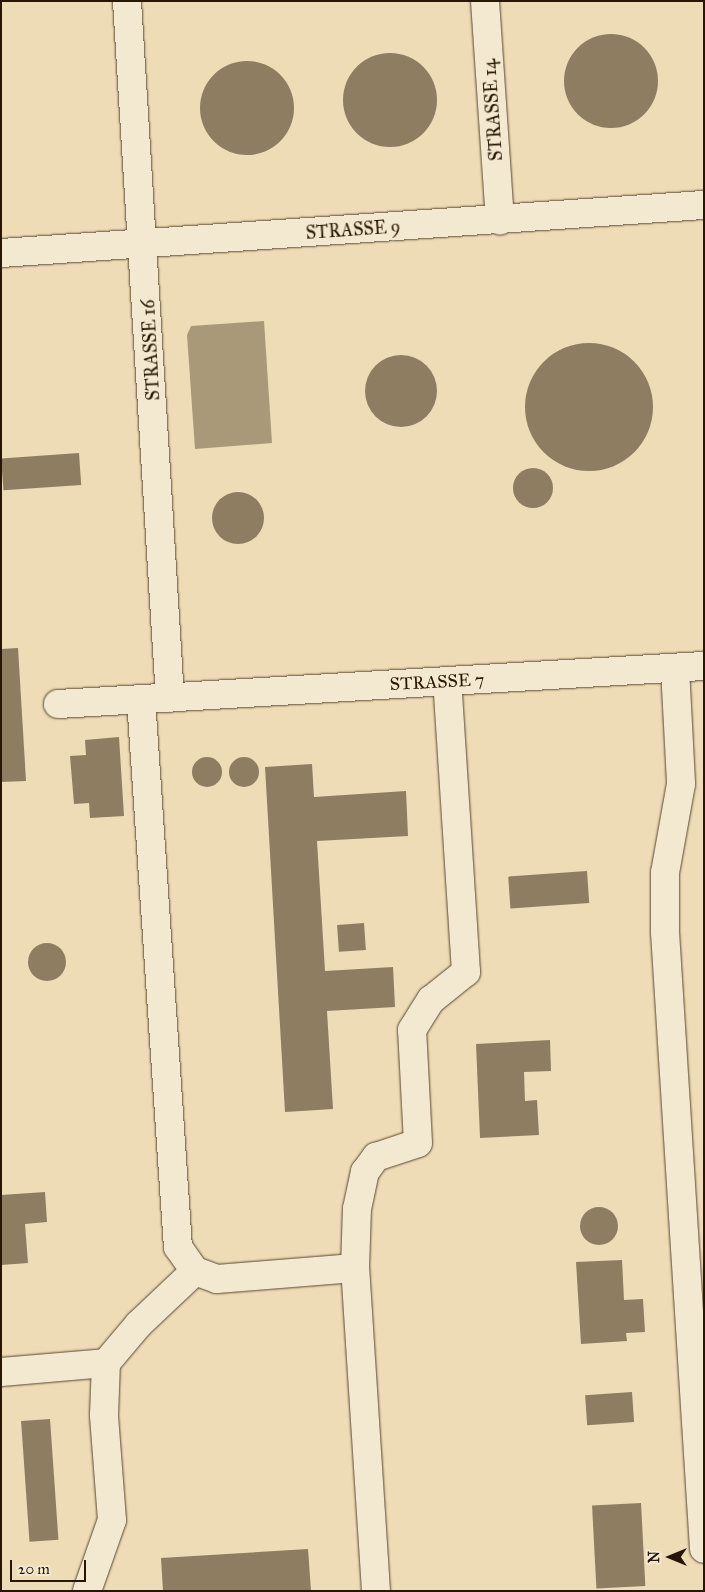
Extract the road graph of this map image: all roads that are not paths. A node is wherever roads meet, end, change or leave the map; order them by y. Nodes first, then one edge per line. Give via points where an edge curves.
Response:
1 (127, 1) edge
2 (485, 1) edge
3 (704, 205) edge
4 (500, 220) junction
5 (135, 246) junction
6 (1, 253) edge
7 (704, 666) edge
8 (675, 668) junction
9 (447, 682) junction
10 (170, 698) junction
11 (141, 700) junction
12 (58, 704) dead end
13 (355, 1268) junction
14 (195, 1271) junction
15 (106, 1363) junction
16 (1, 1372) edge
17 (704, 1549) edge
18 (87, 1591) edge
19 (376, 1591) edge

1 - 5 lane, STRASSE 16
2 - 4 lane, STRASSE 14
3 - 4 lane, STRASSE 9
4 - 5 lane, STRASSE 9
5 - 6 lane, STRASSE 9
5 - 10 lane, STRASSE 16
7 - 8 lane, STRASSE 7
8 - 9 lane, STRASSE 7
8 - 17 lane via 681,784 665,872 665,932
9 - 10 lane, STRASSE 7
9 - 13 lane via 466,972 417,1016 412,1030 418,1143 376,1157 365,1172 357,1209
10 - 11 lane, STRASSE 7
11 - 12 lane, STRASSE 7
11 - 14 lane via 175,1223 178,1247
13 - 14 lane via 217,1279
13 - 19 lane
14 - 15 lane via 139,1324
15 - 16 lane
15 - 18 lane via 104,1415 112,1520

